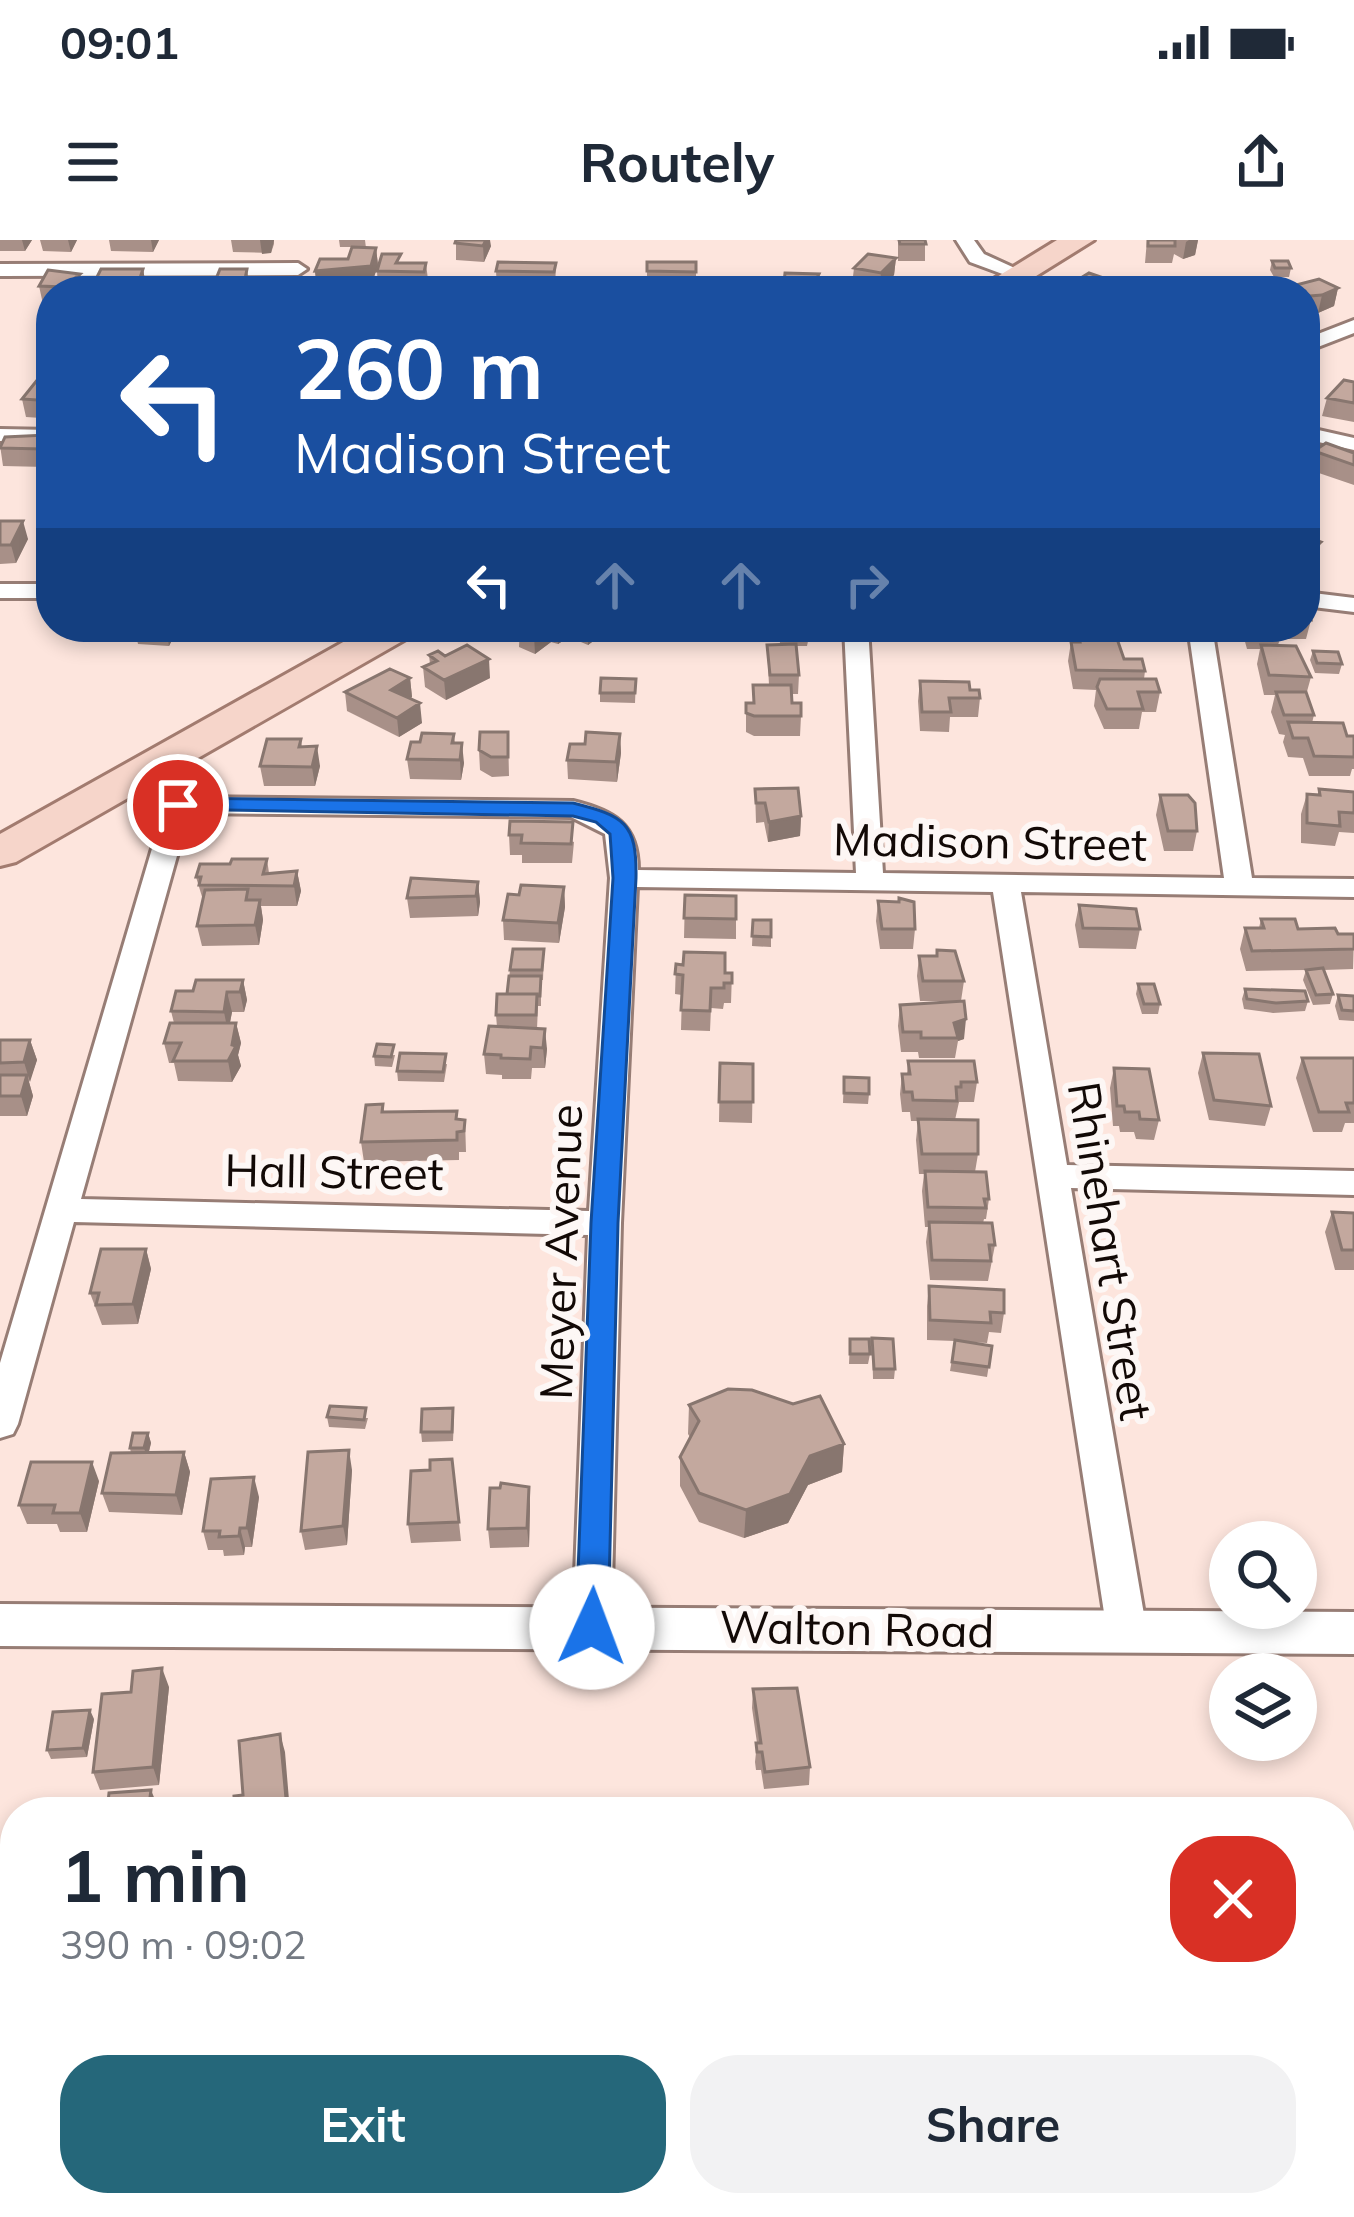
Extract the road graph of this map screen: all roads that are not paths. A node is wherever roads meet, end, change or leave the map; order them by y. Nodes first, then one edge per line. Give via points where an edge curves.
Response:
1 (965, 240) edge
2 (1079, 240) edge
3 (0, 270) edge
4 (1019, 274) junction
5 (296, 276) edge
6 (1016, 276) edge
7 (1354, 326) edge
8 (1320, 340) edge
9 (0, 435) edge
10 (36, 436) edge
11 (1320, 436) edge
12 (1354, 444) edge
13 (0, 591) edge
14 (36, 592) edge
15 (1320, 601) edge
16 (1354, 605) edge
17 (372, 642) edge
18 (857, 642) edge
19 (1202, 642) edge
20 (130, 778) junction
21 (178, 805) junction
22 (0, 852) edge
23 (624, 878) junction
24 (870, 883) junction
25 (1006, 884) junction
26 (1239, 887) junction
27 (1354, 888) edge
28 (1052, 1176) junction
29 (1354, 1183) edge
30 (61, 1210) junction
31 (605, 1223) junction
32 (0, 1424) edge
33 (0, 1625) edge
34 (592, 1627) junction
35 (1127, 1632) junction
36 (1354, 1633) edge

1 - 4 street via 977,258
2 - 4 main road
3 - 5 street via 300,262
4 - 6 main road
7 - 8 street
9 - 10 street
11 - 12 street
13 - 14 street
15 - 16 street
17 - 20 main road
18 - 24 street
19 - 26 street
20 - 21 street
20 - 22 main road
21 - 23 street, Meyer Avenue via 573,809 620,831
21 - 30 street
23 - 24 street, Madison Street
23 - 31 street, Meyer Avenue
24 - 25 street, Madison Street
25 - 26 street, Madison Street
25 - 28 street, Rhinehart Street
26 - 27 street, Madison Street
28 - 29 street
28 - 35 street, Rhinehart Street
30 - 31 street, Hall Street
30 - 32 street
31 - 34 street, Meyer Avenue
33 - 34 street, Walton Road
34 - 35 street, Walton Road
35 - 36 street, Walton Road

